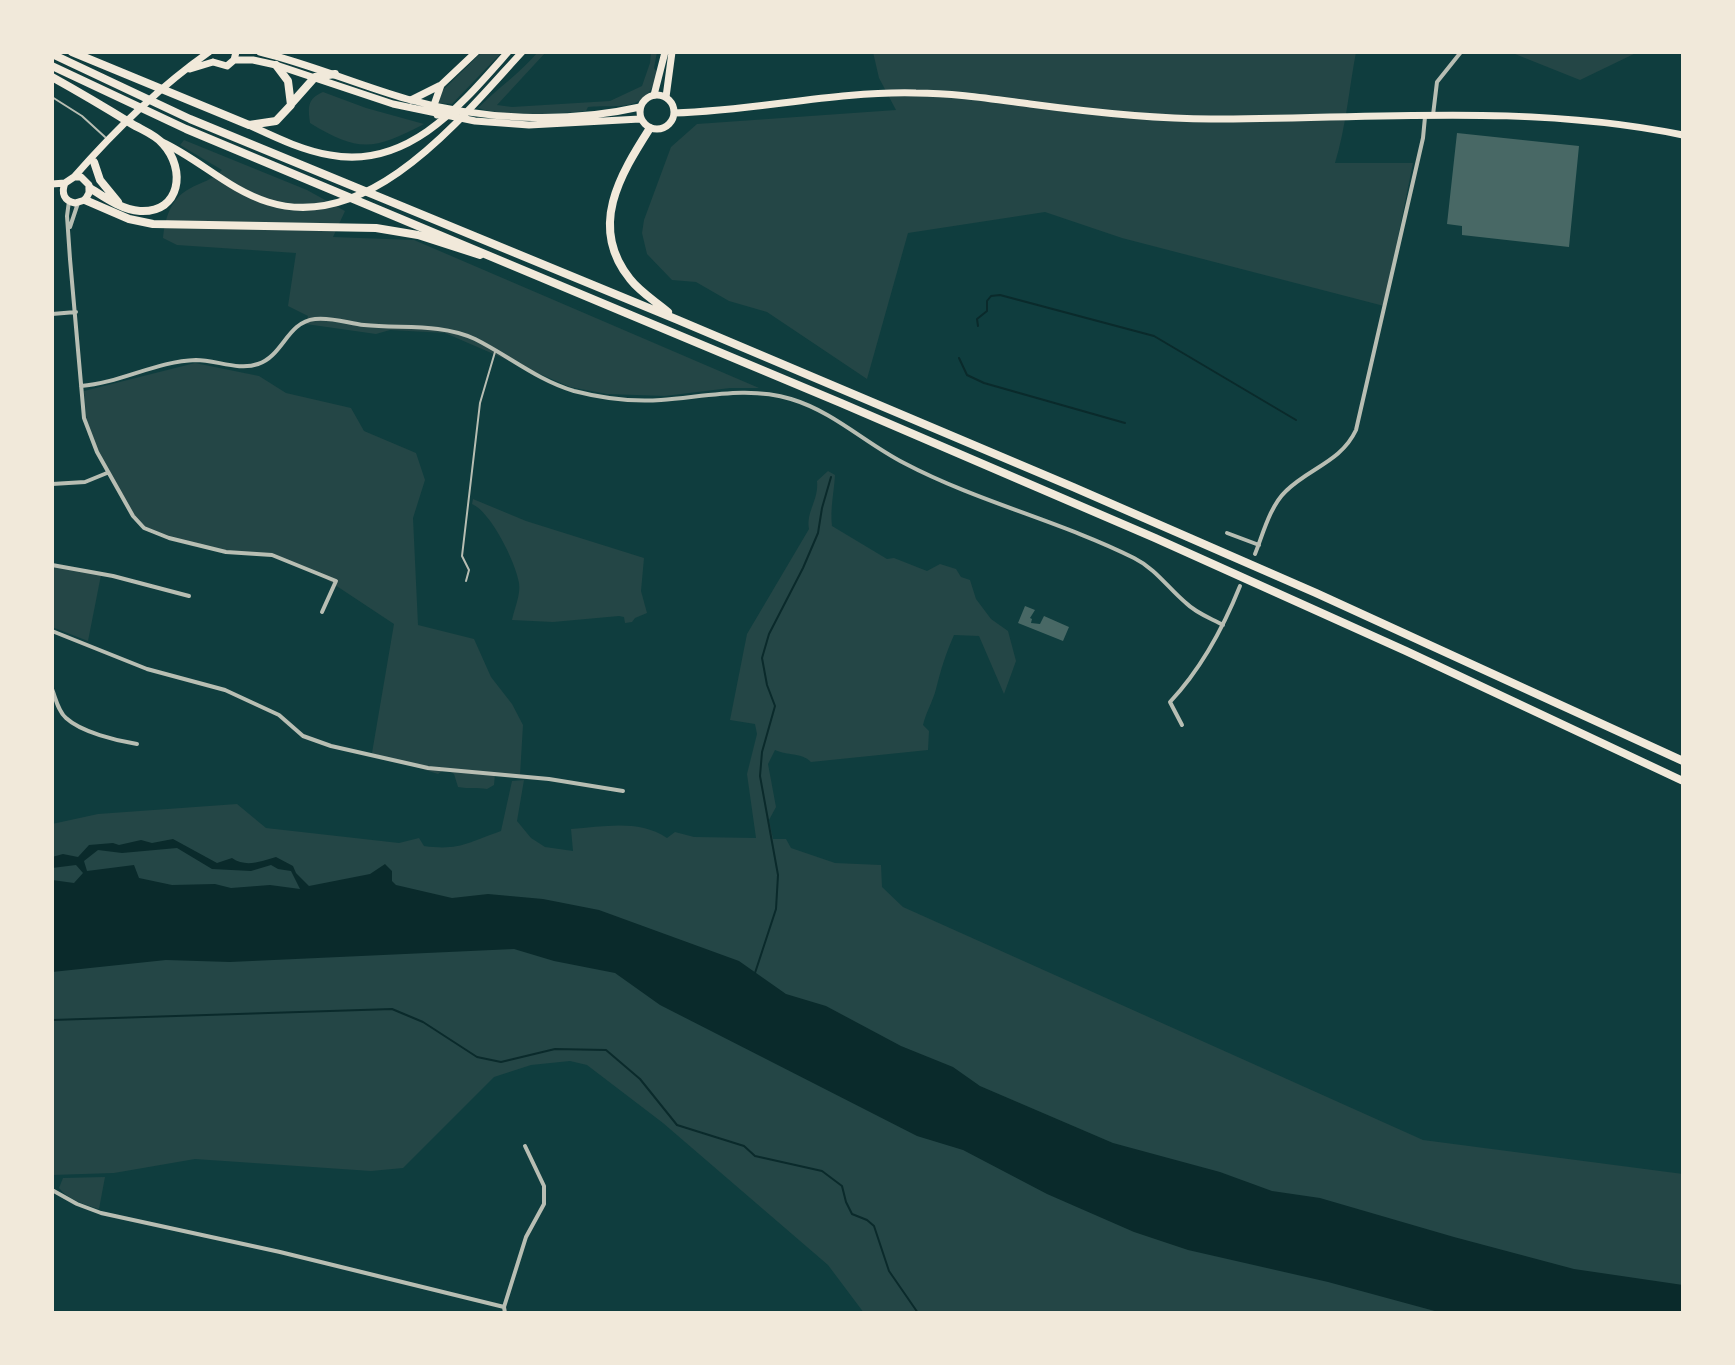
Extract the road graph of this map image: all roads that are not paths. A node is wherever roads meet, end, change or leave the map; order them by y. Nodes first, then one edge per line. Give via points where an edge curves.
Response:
1 (72, 52) edge
2 (209, 52) edge
3 (260, 52) edge
4 (476, 52) edge
5 (508, 52) edge
6 (522, 52) edge
7 (665, 52) edge
8 (672, 52) edge
9 (1461, 52) edge
10 (52, 54) edge
11 (235, 56) edge
12 (213, 62) junction
13 (276, 65) junction
14 (52, 66) edge
15 (188, 69) junction
16 (335, 74) junction
17 (52, 77) edge
18 (315, 77) junction
19 (441, 85) junction
20 (654, 95) junction
21 (52, 97) edge
22 (666, 97) junction
23 (411, 100) junction
24 (291, 105) junction
25 (434, 105) junction
26 (640, 107) junction
27 (674, 113) junction
28 (437, 115) junction
29 (1429, 115) junction
30 (640, 119) junction
31 (249, 125) junction
32 (650, 128) junction
33 (1683, 135) edge
34 (107, 138) junction
35 (162, 142) junction
36 (98, 150) junction
37 (94, 162) junction
38 (74, 177) junction
39 (65, 183) junction
40 (52, 184) edge
41 (88, 185) junction
42 (54, 194) dead end
43 (67, 199) junction
44 (82, 202) junction
45 (121, 205) junction
46 (69, 229) junction
47 (497, 258) junction
48 (76, 312) junction
49 (52, 314) edge
50 (678, 320) junction
51 (495, 351) junction
52 (81, 386) junction
53 (108, 473) junction
54 (52, 484) edge
55 (1227, 533) dead end
56 (1259, 545) junction
57 (1255, 554) dead end
58 (52, 565) edge
59 (466, 581) dead end
60 (1240, 586) dead end
61 (189, 596) dead end
62 (322, 612) dead end
63 (1223, 625) junction
64 (52, 631) edge
65 (52, 689) edge
66 (1182, 725) dead end
67 (137, 744) dead end
68 (1683, 761) edge
69 (1683, 781) edge
70 (623, 791) dead end
71 (525, 1146) dead end
72 (52, 1190) edge
73 (504, 1310) edge

1 - 31 highway
2 - 12 main road
2 - 15 main road
3 - 16 main road
4 - 19 main road
5 - 31 main road via 427,133 393,151 350,158 304,148
6 - 35 main road via 441,136 391,178 361,195 322,207 282,206 259,199
7 - 20 main road
8 - 22 main road
9 - 29 street via 1437,82
10 - 50 highway via 210,127
11 - 12 main road via 222,66
11 - 13 main road
12 - 15 main road
13 - 18 main road
13 - 24 highway via 288,81
14 - 47 highway via 186,129
15 - 34 main road
16 - 18 highway
16 - 23 main road
17 - 35 highway
18 - 24 highway
18 - 28 main road
19 - 23 main road
19 - 25 main road
20 - 22 main road
20 - 26 main road
21 - 34 lane
22 - 27 main road
23 - 25 main road
24 - 31 highway via 276,121
25 - 26 main road via 544,117
25 - 28 main road
26 - 30 main road
27 - 29 main road via 915,93 1166,118
27 - 32 main road via 666,127
28 - 30 main road via 515,125
29 - 33 main road via 1551,117
29 - 56 street via 1356,430 1337,456 1284,493
30 - 32 main road
32 - 50 highway via 614,193 610,231 617,259 631,280
34 - 36 main road
35 - 45 highway via 177,168 172,196 148,210
36 - 37 main road
36 - 38 main road
37 - 41 main road
37 - 45 highway via 104,186
38 - 39 main road
38 - 41 main road
39 - 40 main road
39 - 43 main road
41 - 44 main road
41 - 45 highway
42 - 43 main road
43 - 44 main road
43 - 46 street
44 - 46 street
44 - 47 highway via 153,224 376,228
46 - 48 street
47 - 69 highway via 1181,550
48 - 49 street
48 - 52 street
50 - 68 highway via 1161,525
51 - 52 street via 443,329 311,319 257,365 181,361
51 - 59 lane via 480,403 462,556 469,570
51 - 63 street via 574,391 656,400 756,394 810,406 934,478 1140,561 1193,609
52 - 53 street via 87,429
53 - 54 street via 85,482
53 - 62 street via 133,516 148,530 226,552 280,557 336,581
55 - 56 street
56 - 57 street
58 - 61 street
60 - 63 street
63 - 66 street via 1170,702
64 - 70 street via 147,669 225,690 279,715 303,736 331,746 428,768
65 - 67 street via 70,721
71 - 73 street via 544,1186 544,1204 526,1237
72 - 73 street via 101,1213

